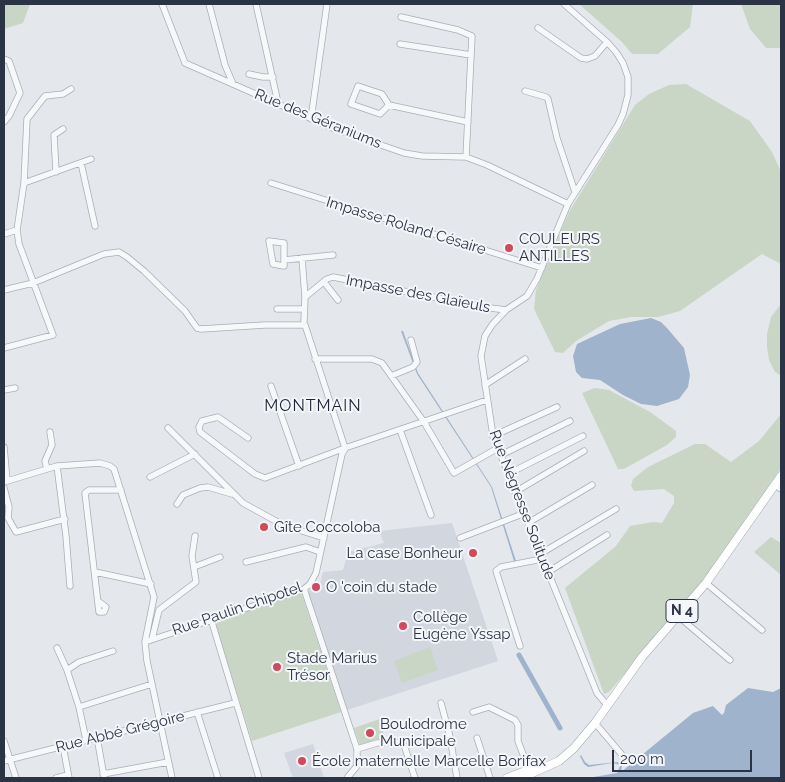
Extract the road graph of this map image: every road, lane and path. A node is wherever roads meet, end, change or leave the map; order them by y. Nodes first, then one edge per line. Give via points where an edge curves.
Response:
1 (162, 4) edge
2 (209, 4) edge
3 (256, 4) edge
4 (327, 4) edge
5 (564, 4) edge
6 (400, 17) dead end
7 (538, 28) dead end
8 (607, 42) junction
9 (400, 44) dead end
10 (471, 55) junction
11 (4, 59) edge
12 (249, 74) dead end
13 (272, 77) junction
14 (233, 84) junction
15 (71, 89) dead end
16 (526, 91) dead end
17 (278, 103) junction
18 (389, 105) junction
19 (311, 119) junction
20 (4, 122) edge
21 (468, 122) junction
22 (64, 129) dead end
23 (466, 157) junction
24 (91, 159) dead end
25 (81, 163) junction
26 (56, 172) junction
27 (24, 183) junction
28 (271, 184) dead end
29 (575, 192) junction
30 (568, 204) junction
31 (95, 226) dead end
32 (17, 230) junction
33 (4, 234) edge
34 (333, 255) dead end
35 (302, 258) junction
36 (284, 260) junction
37 (542, 268) junction
38 (324, 282) junction
39 (33, 283) junction
40 (4, 290) edge
41 (305, 297) junction
42 (338, 300) dead end
43 (277, 309) dead end
44 (304, 309) junction
45 (506, 310) junction
46 (304, 321) dead end
47 (411, 340) dead end
48 (4, 348) edge
49 (315, 359) junction
50 (525, 359) dead end
51 (392, 376) junction
52 (485, 385) junction
53 (271, 386) dead end
54 (14, 388) dead end
55 (4, 390) edge
56 (487, 400) junction
57 (557, 407) dead end
58 (570, 421) dead end
59 (424, 422) junction
60 (168, 428) dead end
61 (400, 430) junction
62 (50, 432) dead end
63 (493, 436) junction
64 (583, 436) dead end
65 (248, 438) dead end
66 (4, 447) edge
67 (345, 448) junction
68 (498, 448) junction
69 (584, 451) dead end
70 (195, 454) junction
71 (501, 455) junction
72 (57, 466) junction
73 (299, 466) junction
74 (47, 469) junction
75 (508, 474) junction
76 (781, 476) edge
77 (150, 477) dead end
78 (5, 481) edge
79 (592, 485) dead end
80 (778, 487) edge
81 (4, 488) edge
82 (120, 490) junction
83 (515, 492) junction
84 (233, 494) junction
85 (177, 504) dead end
86 (616, 509) dead end
87 (525, 513) junction
88 (431, 515) dead end
89 (65, 519) junction
90 (528, 523) junction
91 (607, 535) dead end
92 (195, 536) dead end
93 (324, 538) junction
94 (460, 538) dead end
95 (320, 552) junction
96 (541, 556) junction
97 (220, 557) dead end
98 (246, 562) dead end
99 (194, 567) junction
100 (94, 572) junction
101 (548, 572) junction
102 (706, 582) junction
103 (151, 584) junction
104 (70, 586) dead end
105 (304, 589) junction
106 (98, 601) dead end
107 (678, 616) junction
108 (210, 619) junction
109 (762, 630) dead end
110 (152, 639) junction
111 (145, 642) junction
112 (520, 646) dead end
113 (57, 648) dead end
114 (113, 651) dead end
115 (730, 660) dead end
116 (67, 670) junction
117 (152, 684) junction
118 (235, 703) junction
119 (441, 703) dead end
120 (607, 705) junction
121 (79, 707) junction
122 (197, 712) junction
123 (472, 712) dead end
124 (160, 722) junction
125 (595, 723) junction
126 (97, 737) junction
127 (477, 738) dead end
128 (86, 740) junction
129 (578, 742) junction
130 (4, 744) edge
131 (63, 746) junction
132 (357, 749) junction
133 (623, 756) dead end
134 (7, 760) edge
135 (168, 762) junction
136 (529, 770) junction
137 (104, 776) edge
138 (68, 777) edge
139 (16, 778) edge
140 (56, 778) edge
141 (172, 778) edge
142 (218, 778) edge
143 (259, 778) edge
144 (347, 778) edge
145 (415, 778) edge
146 (457, 778) edge
147 (490, 778) edge
148 (507, 778) edge
149 (521, 778) edge

1 - 14 street, Rue des Géraniums via 185,63
2 - 14 street
3 - 13 street
4 - 19 street
5 - 8 street, Rue Négresse Solitude
6 - 10 street via 472,36
7 - 8 street via 581,58 595,56
8 - 29 street, Rue Négresse Solitude via 623,63 628,77 628,95 618,125
9 - 10 street
10 - 21 street
11 - 20 street via 9,61 20,93
12 - 13 street
13 - 17 street
14 - 17 street, Rue des Géraniums
15 - 27 street via 63,94 45,96 27,119
16 - 29 street via 548,99
17 - 19 street, Rue des Géraniums
18 - 18 street via 382,94 358,86 351,104 380,114
18 - 21 street
19 - 23 street, Rue des Géraniums via 404,153
21 - 23 street
22 - 26 street via 54,135
23 - 30 street, Rue des Géraniums
24 - 25 street
25 - 26 street
25 - 31 street
26 - 27 street
27 - 32 street
28 - 37 street, Impasse Roland Césaire
29 - 30 street, Rue Négresse Solitude
30 - 37 street, Rue Négresse Solitude
32 - 33 street
32 - 39 street
34 - 35 street
35 - 36 street
35 - 41 street
36 - 36 street via 284,266 273,264 269,241 284,243
37 - 45 street, Rue Négresse Solitude via 527,296
38 - 41 street, Impasse des Glaïeuls
38 - 42 street
38 - 45 street, Impasse des Glaïeuls via 333,277
39 - 40 street
39 - 48 street via 53,335
39 - 49 street via 96,257 119,252 185,311 197,328 305,324
41 - 44 street
43 - 44 street
44 - 46 street
45 - 52 street, Rue Négresse Solitude via 485,336 480,356
47 - 51 street via 417,362
49 - 51 street via 376,359
49 - 67 street
50 - 52 street
51 - 59 street
52 - 56 street, Rue Négresse Solitude
53 - 73 street
54 - 55 street
56 - 59 street
56 - 63 street, Rue Négresse Solitude
57 - 63 street
58 - 71 street
59 - 61 street
59 - 68 street via 454,473
60 - 70 street
61 - 67 street
61 - 88 street
62 - 74 street via 52,445 45,461
63 - 68 street, Rue Négresse Solitude
64 - 75 street
65 - 73 street via 218,417 202,421 198,427 200,432 261,476 270,477
66 - 78 street
67 - 73 street
67 - 93 street, Rue Paulin Chipotel
68 - 71 street, Rue Négresse Solitude
69 - 83 street
70 - 77 street
70 - 84 street
71 - 75 street, Rue Négresse Solitude
72 - 74 street
72 - 82 street via 105,464 114,470
72 - 89 street
74 - 78 street
75 - 83 street, Rue Négresse Solitude
76 - 80 main road, N 4
79 - 90 street
80 - 102 main road, N 4
81 - 89 street via 8,518 16,532
82 - 100 street via 89,490 85,493
82 - 103 street
83 - 87 street, Rue Négresse Solitude
84 - 85 street via 200,488 183,494
84 - 93 street via 283,525
86 - 96 street
87 - 90 street, Rue Négresse Solitude
87 - 94 street
89 - 104 street
90 - 96 street, Rue Négresse Solitude
91 - 101 street
92 - 99 street
93 - 95 street, Rue Paulin Chipotel
95 - 98 street via 306,547
95 - 105 street, Rue Paulin Chipotel via 316,573
96 - 101 street, Rue Négresse Solitude
96 - 112 street via 496,571
97 - 99 street
99 - 110 street via 196,582 159,610
100 - 103 street
100 - 106 street
101 - 120 street, Rue Négresse Solitude via 597,693
102 - 107 main road, N 4
102 - 109 street
103 - 111 street via 154,600
105 - 108 street, Rue Paulin Chipotel
105 - 132 street
107 - 115 street
107 - 120 main road, N 4 via 642,657
108 - 110 street, Rue Paulin Chipotel
108 - 118 street
110 - 111 street, Rue Paulin Chipotel
111 - 117 street
113 - 116 street
114 - 116 street via 79,662
116 - 121 street
117 - 121 street
117 - 124 street
118 - 122 street, Rue Abbé Grégoire
118 - 143 street
119 - 146 street
120 - 125 main road, N 4
121 - 128 street
122 - 124 street, Rue Abbé Grégoire
122 - 142 street
123 - 136 street via 489,707 515,720 518,741
124 - 126 street, Rue Abbé Grégoire
124 - 135 street
125 - 129 main road, N 4
125 - 133 street
126 - 128 street, Rue Abbé Grégoire
126 - 137 street
127 - 147 street
128 - 131 street, Rue Abbé Grégoire
129 - 136 main road, N 4 via 550,761
129 - 149 main road, N 4 via 559,761
130 - 134 street
131 - 134 street, Rue Abbé Grégoire
131 - 138 street
132 - 144 street via 357,766
132 - 145 street via 396,742 404,746
134 - 139 street
135 - 137 street
135 - 141 street
136 - 148 main road, N 4
138 - 140 street

